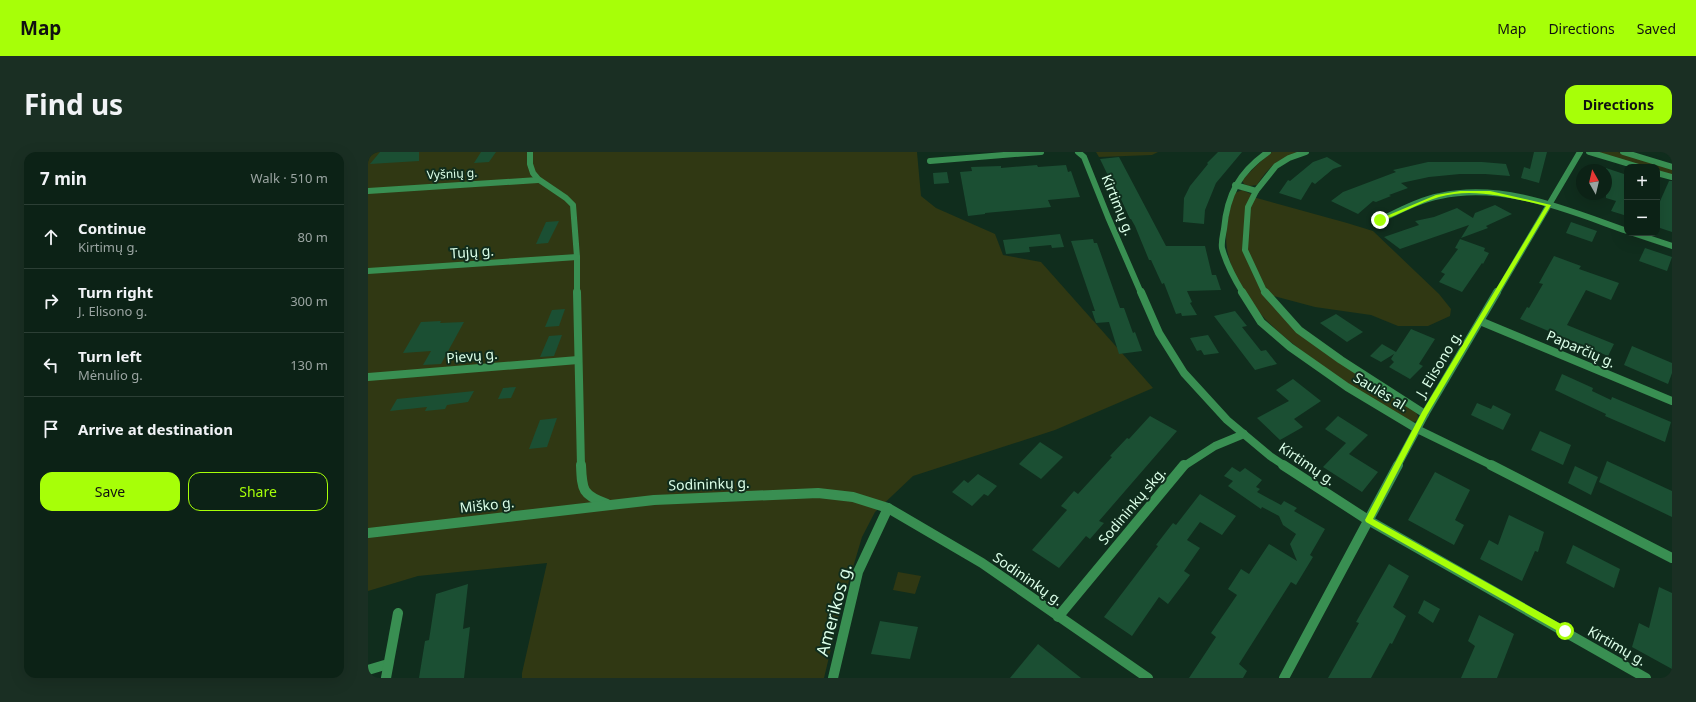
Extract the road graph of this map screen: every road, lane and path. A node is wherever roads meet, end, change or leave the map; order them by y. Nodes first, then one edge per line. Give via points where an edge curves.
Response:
1 (530, 152) edge
2 (1041, 152) edge
3 (1078, 152) edge
4 (1268, 152) edge
5 (1306, 152) edge
6 (1580, 152) edge
7 (1589, 152) edge
8 (1623, 152) edge
9 (930, 161) dead end
10 (1629, 164) edge
11 (1672, 167) edge
12 (1660, 174) edge
13 (1672, 177) edge
14 (538, 180) junction
15 (1235, 185) junction
16 (368, 190) edge
17 (1256, 191) junction
18 (1549, 205) junction
19 (1380, 220) dead end
20 (1624, 230) edge
21 (1642, 236) edge
22 (1672, 246) edge
23 (577, 257) junction
24 (368, 271) edge
25 (1480, 321) junction
26 (578, 360) junction
27 (368, 377) edge
28 (1672, 401) edge
29 (1425, 414) junction
30 (1417, 429) junction
31 (1244, 434) junction
32 (610, 505) junction
33 (888, 508) junction
34 (1368, 520) junction
35 (368, 533) edge
36 (1672, 558) edge
37 (398, 614) dead end
38 (1058, 617) junction
39 (388, 664) junction
40 (368, 670) edge
41 (386, 678) edge
42 (833, 678) edge
43 (1148, 678) edge
44 (1284, 678) edge
45 (1646, 678) edge

1 - 14 street via 529,162
2 - 9 street
3 - 31 street, Kirtimų g. via 1084,157 1159,333 1184,373 1227,420
4 - 15 street, Saulės al. via 1255,161
5 - 17 street, Saulės al. via 1276,166
6 - 18 street, J. Elisono g.
7 - 10 street
8 - 11 street
12 - 13 street
14 - 16 street, Vyšnių g.
14 - 23 street, Sodininkų g. via 569,199 573,205
15 - 17 street
15 - 30 street, Saulės al. via 1224,213 1222,247 1234,280 1261,322 1290,347 1347,387
17 - 29 street, Saulės al. via 1248,207 1245,250 1266,294 1299,330
18 - 19 street via 1490,192 1460,192 1438,196
18 - 20 street
18 - 25 street, J. Elisono g.
21 - 22 street
23 - 24 street, Tujų g.
23 - 26 street, Sodininkų g.
25 - 28 street, Paparčių g.
25 - 29 street, J. Elisono g.
26 - 27 street, Pievų g.
26 - 32 street, Sodininkų g. via 582,485 591,498
29 - 30 street, J. Elisono g.
30 - 34 street, J. Elisono g.
30 - 36 street, Saulės al.
31 - 34 street, Kirtimų g. via 1270,456
31 - 38 street, Sodininkų skg. via 1215,446 1186,464
32 - 33 street, Sodininkų g. via 654,500 818,493 853,497
32 - 35 street, Miško g.
33 - 38 street, Sodininkų g. via 982,563
33 - 42 street, Amerikos g. via 858,572
34 - 44 street, J. Elisono g.
34 - 45 street, Kirtimų g.
37 - 39 street
38 - 43 street, Sodininkų g.
39 - 40 street
39 - 41 street

